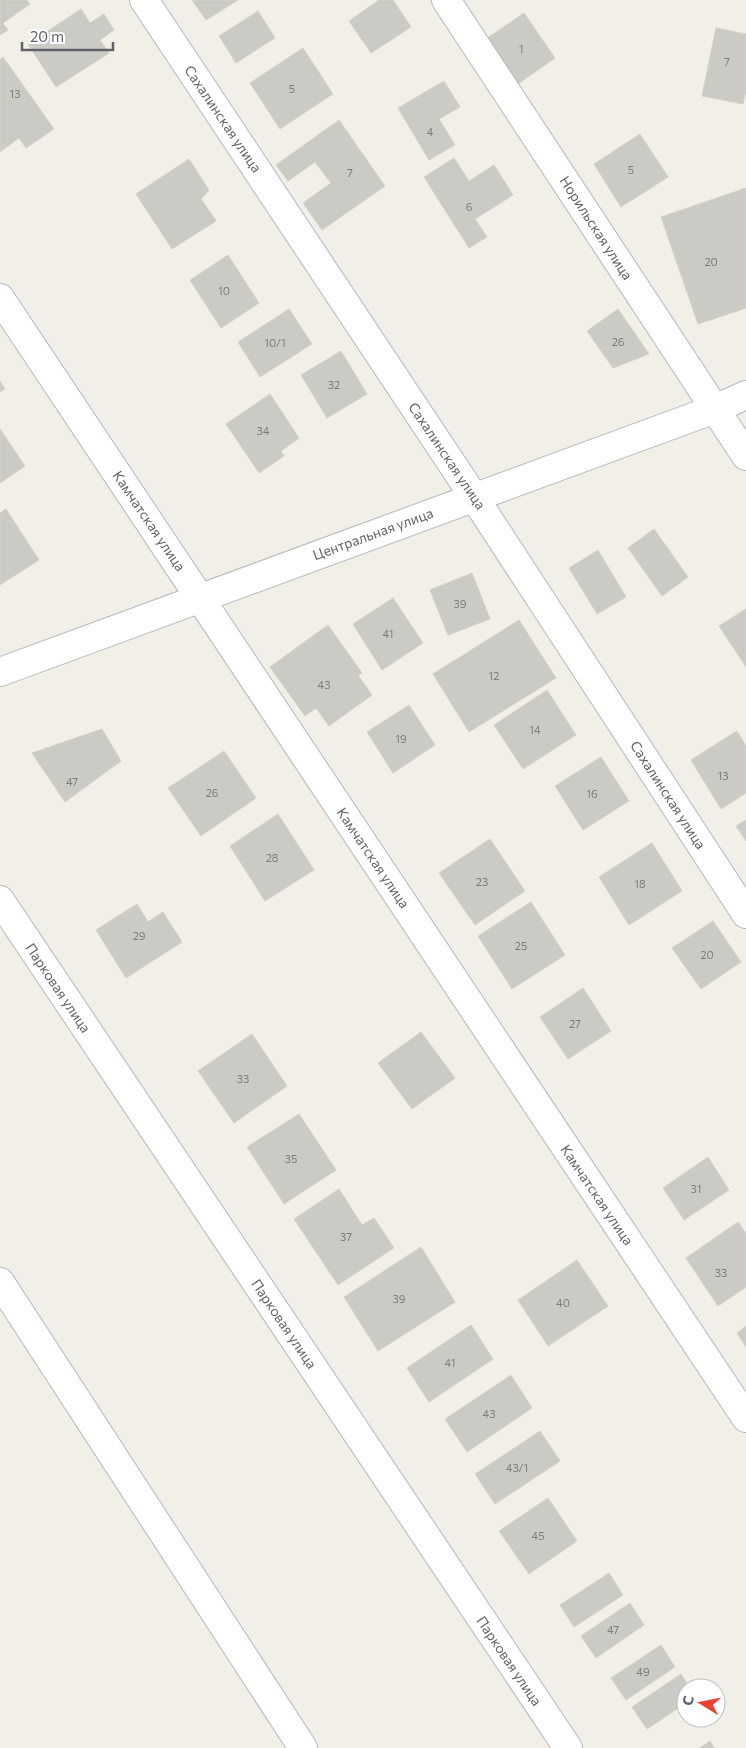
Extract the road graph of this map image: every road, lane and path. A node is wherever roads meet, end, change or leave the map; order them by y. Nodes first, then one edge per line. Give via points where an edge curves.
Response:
1 (144, 0) edge
2 (446, 0) edge
3 (0, 298) edge
4 (746, 395) edge
5 (715, 409) junction
6 (746, 456) edge
7 (474, 497) junction
8 (200, 598) junction
9 (0, 672) edge
10 (0, 900) edge
11 (746, 914) edge
12 (0, 1282) edge
13 (746, 1418) edge
14 (303, 1748) edge
15 (568, 1748) edge

1 - 7 street, Сахалинская улица
2 - 5 street, Норильская улица
3 - 8 street, Камчатская улица
4 - 5 street, Центральная улица
5 - 6 street, Норильская улица
5 - 7 street, Центральная улица
7 - 8 street, Центральная улица
7 - 11 street, Сахалинская улица
8 - 9 street, Центральная улица
8 - 13 street, Камчатская улица
10 - 15 street, Парковая улица
12 - 14 street

